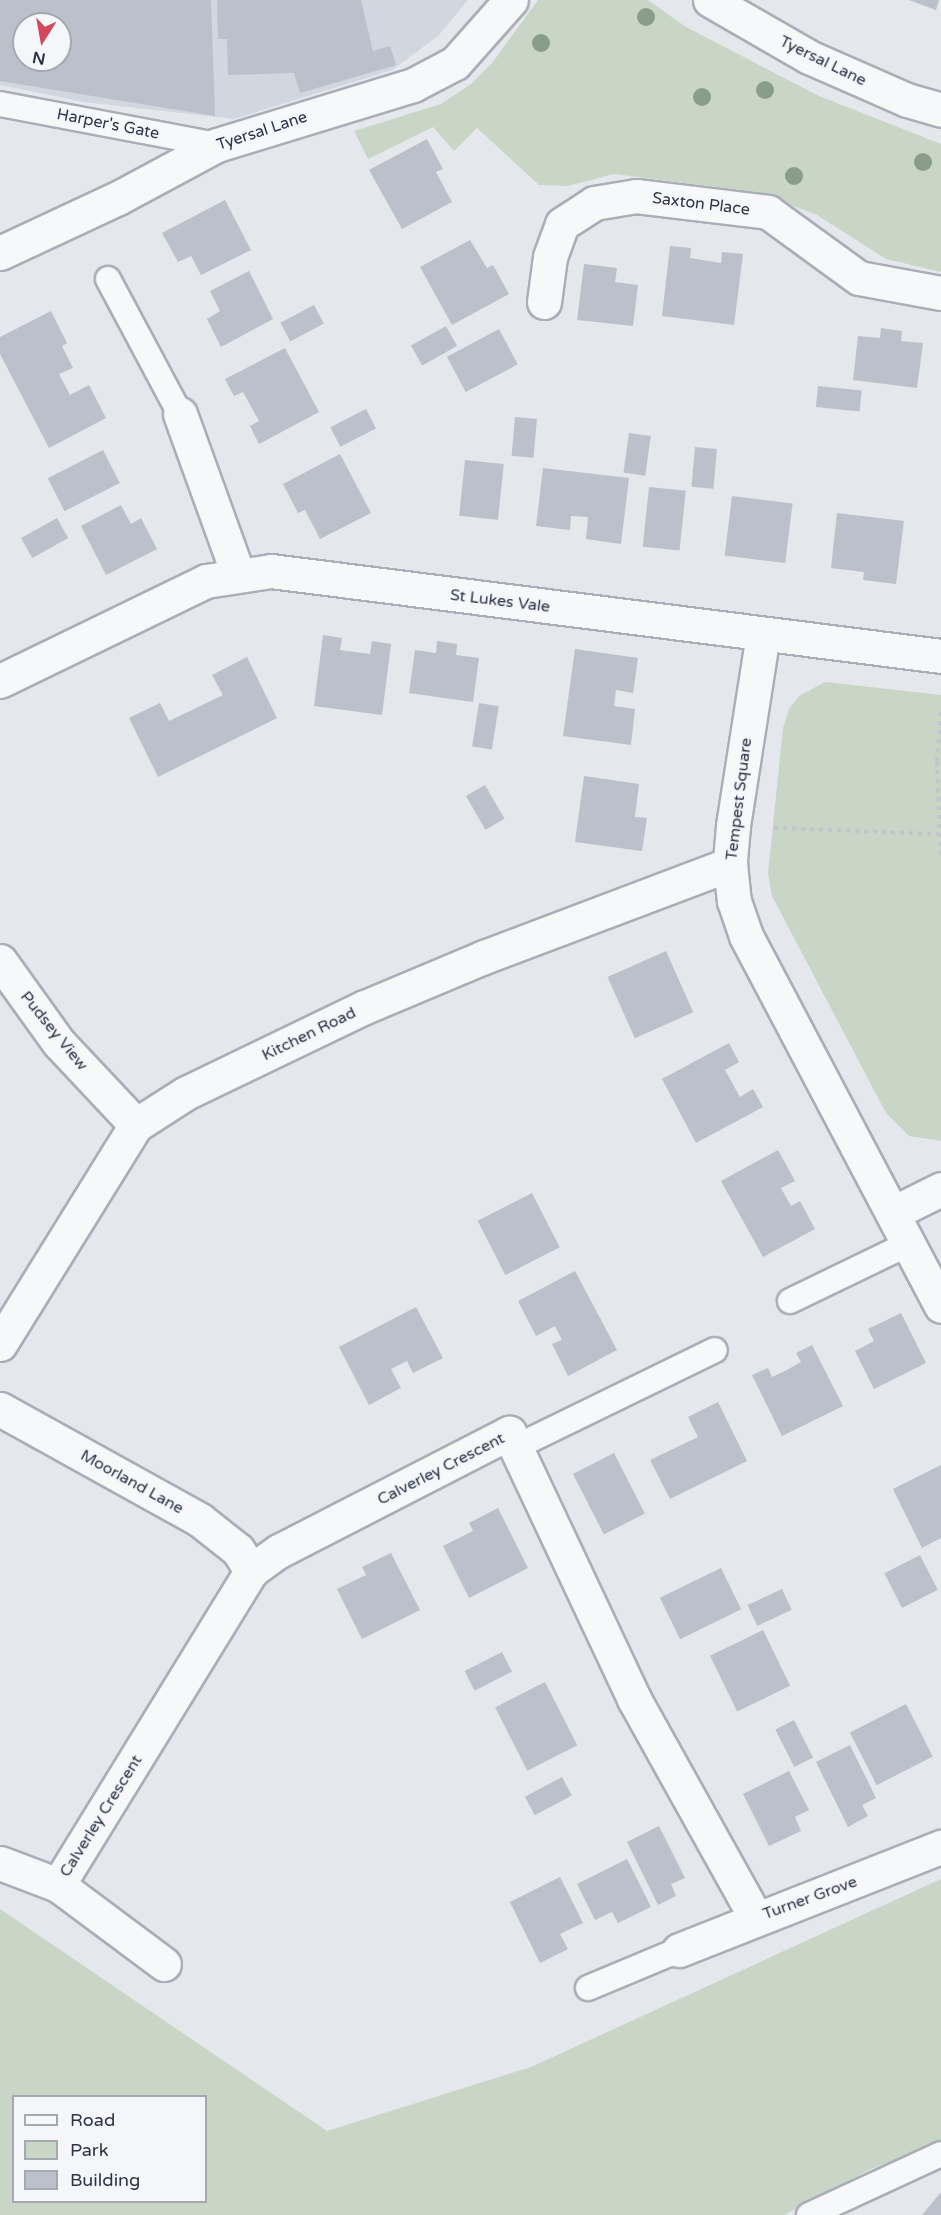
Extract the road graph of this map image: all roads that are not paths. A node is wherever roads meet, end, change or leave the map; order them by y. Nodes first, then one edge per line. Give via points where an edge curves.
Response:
1 (512, 0) edge
2 (717, 2) edge
3 (0, 104) edge
4 (941, 110) edge
5 (217, 145) junction
6 (0, 253) edge
7 (108, 279) dead end
8 (941, 293) edge
9 (544, 302) dead end
10 (180, 414) joint
11 (238, 574) junction
12 (763, 634) junction
13 (941, 655) edge
14 (0, 681) edge
15 (730, 864) junction
16 (0, 961) edge
17 (136, 1125) junction
18 (941, 1189) edge
19 (895, 1212) junction
20 (910, 1243) junction
21 (790, 1301) dead end
22 (941, 1306) edge
23 (0, 1344) edge
24 (716, 1350) dead end
25 (0, 1409) edge
26 (516, 1447) junction
27 (252, 1570) junction
28 (941, 1846) edge
29 (0, 1863) edge
30 (58, 1885) junction
31 (756, 1918) junction
32 (679, 1950) joint
33 (164, 1964) dead end
34 (588, 1988) dead end
35 (941, 2154) edge
36 (809, 2215) edge

1 - 5 street, Tyersal Lane via 455,63 413,85
2 - 4 street, Tyersal Lane via 809,57 907,100
3 - 5 lane, Harper's Gate
5 - 6 street, Tyersal Lane via 118,198
7 - 10 lane
8 - 9 street, Saxton Place via 859,278 768,212 636,196 594,203 562,225 550,256
10 - 11 street
11 - 12 street, St Lukes Vale via 271,571
11 - 14 street, St Lukes Vale via 196,585
12 - 13 street
12 - 15 street, Tempest Square
15 - 17 street, Kitchen Road via 365,1006 186,1094
15 - 19 street, Tempest Square via 734,901 746,936
16 - 17 street, Pudsey View via 59,1043
17 - 23 street, Kitchen Road
18 - 19 street
19 - 20 street, Tempest Square
20 - 21 lane
20 - 22 street, Tempest Square
24 - 26 lane
25 - 27 street, Moorland Lane via 200,1520 238,1550
26 - 27 street, Calverley Crescent via 509,1433 279,1551
26 - 31 street, Calverley Crescent via 634,1699
27 - 30 street, Calverley Crescent
28 - 31 street, Turner Grove
29 - 30 street, Calverley Crescent
30 - 33 street, Calverley Crescent
31 - 32 street, Turner Grove
32 - 34 lane
35 - 36 lane

